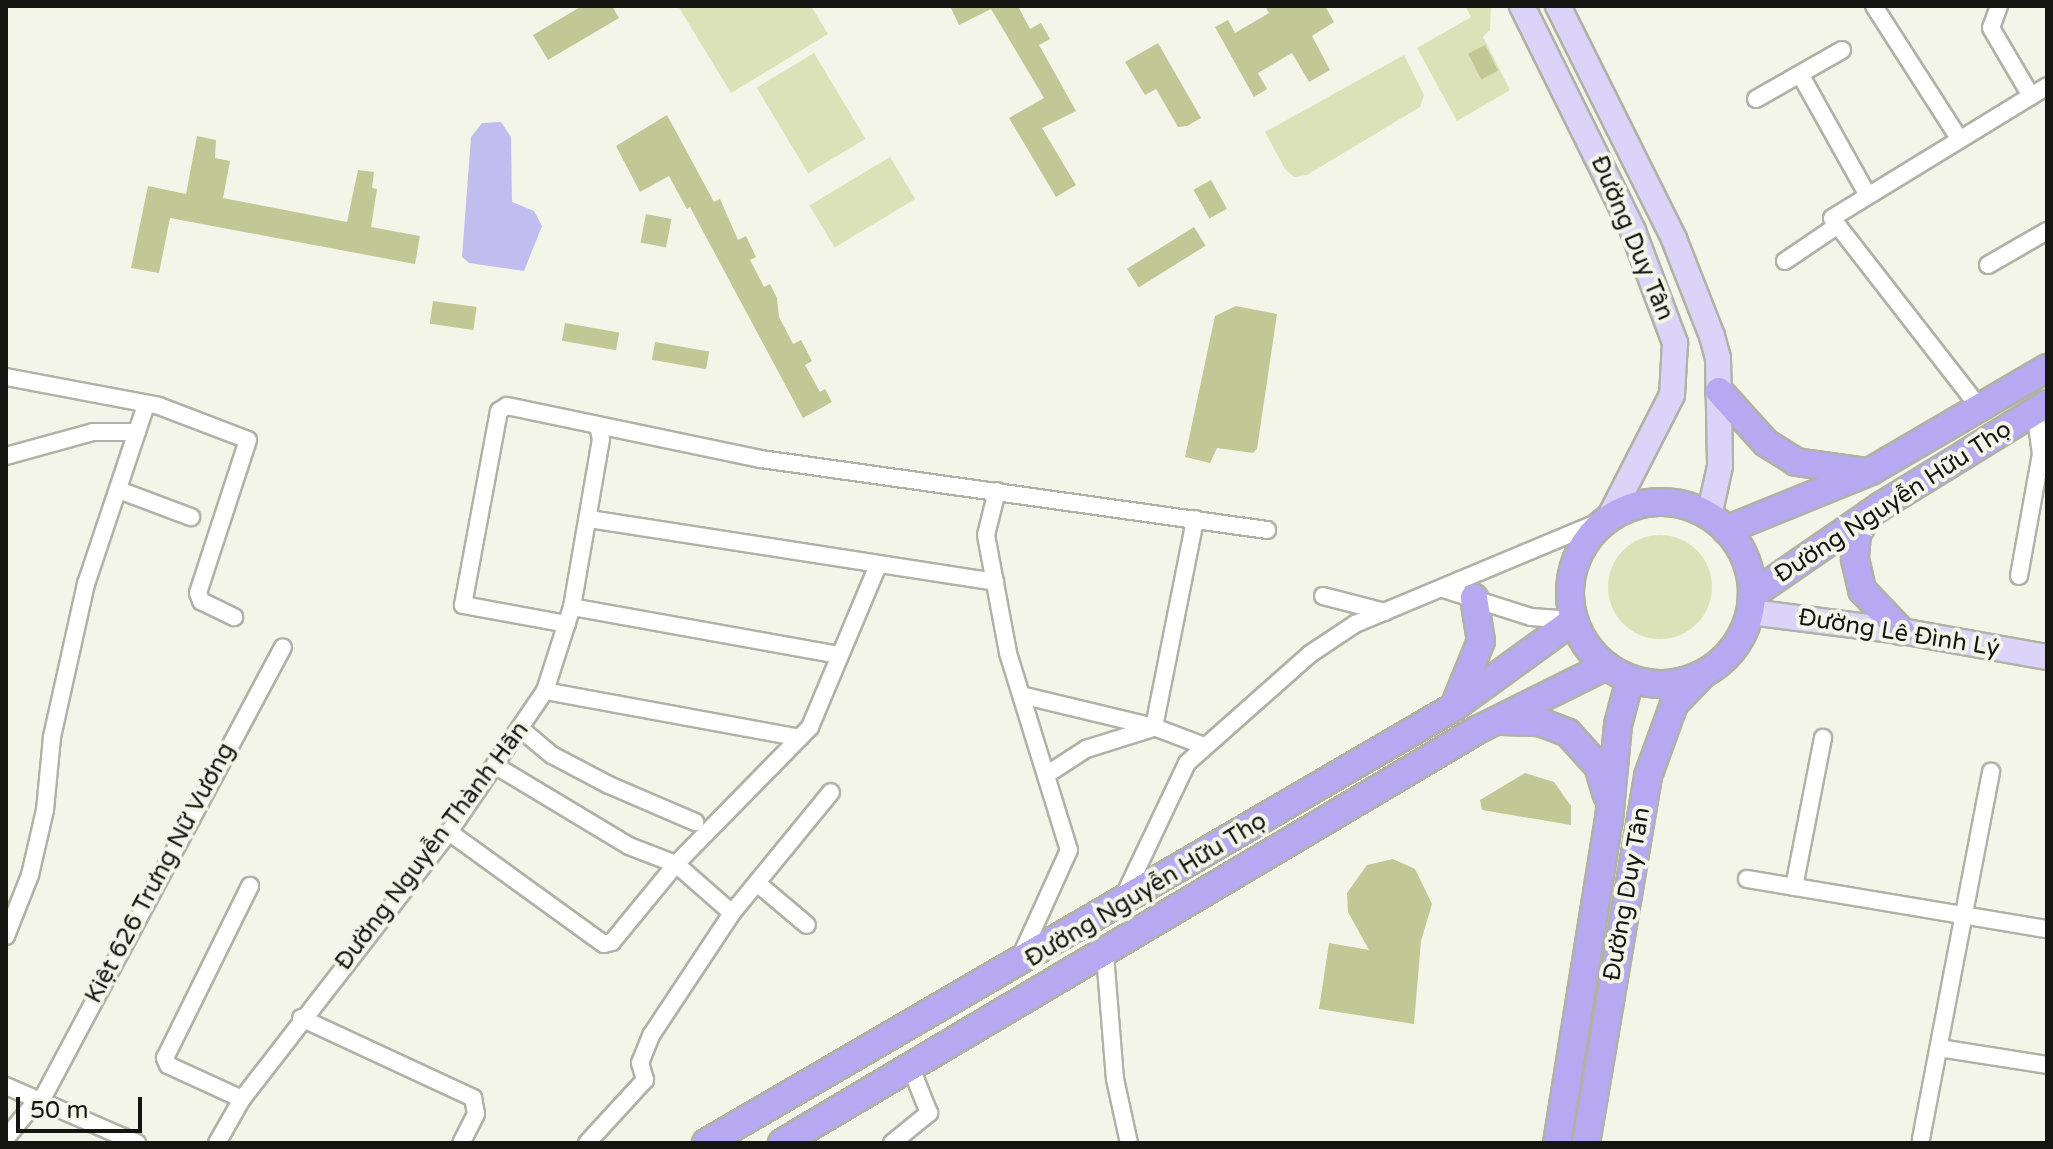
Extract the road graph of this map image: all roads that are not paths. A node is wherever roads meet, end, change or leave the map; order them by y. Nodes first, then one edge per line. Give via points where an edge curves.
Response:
1 (1522, 6) edge
2 (1558, 6) edge
3 (1874, 6) edge
4 (1999, 6) edge
5 (1842, 50) dead end
6 (1800, 74) junction
7 (2042, 93) edge
8 (1756, 99) dead end
9 (1958, 137) junction
10 (1867, 194) junction
11 (1835, 227) junction
12 (2047, 231) edge
13 (1785, 261) dead end
14 (1988, 265) dead end
15 (1676, 357) junction
16 (1718, 358) junction
17 (2047, 368) edge
18 (6, 377) edge
19 (1719, 391) junction
20 (146, 405) junction
21 (1979, 407) junction
22 (2041, 407) edge
23 (598, 426) junction
24 (137, 432) junction
25 (6, 456) edge
26 (1871, 471) junction
27 (119, 490) junction
28 (997, 491) junction
29 (1870, 513) junction
30 (191, 517) dead end
31 (1609, 518) junction
32 (589, 519) junction
33 (1195, 519) junction
34 (1718, 523) junction
35 (1267, 530) dead end
36 (878, 565) junction
37 (2019, 576) dead end
38 (995, 582) junction
39 (1443, 589) junction
40 (1323, 596) dead end
41 (1474, 598) junction
42 (1751, 603) junction
43 (572, 607) junction
44 (1385, 612) junction
45 (234, 617) dead end
46 (1574, 620) junction
47 (567, 624) junction
48 (1901, 631) junction
49 (283, 647) dead end
50 (840, 655) junction
51 (2047, 657) edge
52 (1606, 666) junction
53 (1714, 667) junction
54 (1630, 679) junction
55 (545, 691) junction
56 (1021, 695) junction
57 (1454, 707) junction
58 (1154, 727) junction
59 (1479, 729) junction
60 (522, 730) junction
61 (800, 738) junction
62 (1823, 738) dead end
63 (1204, 746) junction
64 (496, 766) junction
65 (1991, 772) dead end
66 (1046, 775) junction
67 (831, 792) dead end
68 (1609, 820) junction
69 (695, 822) dead end
70 (449, 832) junction
71 (676, 864) junction
72 (1747, 879) dead end
73 (757, 883) junction
74 (250, 886) dead end
75 (1794, 887) junction
76 (1119, 907) junction
77 (732, 913) junction
78 (1961, 916) junction
79 (807, 925) dead end
80 (2047, 929) edge
81 (6, 936) edge
82 (1105, 955) junction
83 (1016, 966) junction
84 (301, 1018) junction
85 (1939, 1048) junction
86 (2047, 1065) edge
87 (911, 1068) junction
88 (6, 1086) edge
89 (242, 1099) junction
90 (39, 1101) junction
91 (6, 1138) edge
92 (1921, 1139) dead end
93 (137, 1143) edge
94 (217, 1143) edge
95 (461, 1143) edge
96 (587, 1143) edge
97 (706, 1143) edge
98 (782, 1143) edge
99 (892, 1143) edge
100 (1129, 1143) edge
101 (1557, 1143) edge
102 (1586, 1143) edge

1 - 15 street, Đường Duy Tân via 1633,231 1668,319
2 - 16 street, Đường Duy Tân via 1674,239
3 - 9 street
4 - 7 street via 1991,28
5 - 6 street
6 - 8 street
6 - 10 street
7 - 9 street
9 - 10 street
10 - 11 street via 1836,212
11 - 13 street
11 - 21 street
12 - 14 street
15 - 16 street
15 - 31 street, Đường Duy Tân via 1672,395
16 - 19 street, Đường Duy Tân
17 - 21 main road, Đường Nguyễn Hữu Thọ
18 - 20 street
19 - 26 main road via 1766,443 1796,462
19 - 34 street, Đường Duy Tân
20 - 24 street
20 - 45 street via 248,440 198,596
21 - 26 main road, Đường Nguyễn Hữu Thọ
22 - 29 main road, Đường Nguyễn Hữu Thọ
22 - 37 street, Đường Nguyễn Hữu Thọ via 2041,454
23 - 28 street via 761,459
23 - 32 street, Đường Nguyễn Thành Hãn via 601,439
23 - 47 street via 507,406 499,411 463,605
24 - 25 street via 93,432
24 - 27 street
26 - 34 main road, Đường Nguyễn Hữu Thọ
27 - 30 street
27 - 81 street via 87,578 52,737 36,849
28 - 33 street
28 - 38 street via 986,535
29 - 42 main road, Đường Nguyễn Hữu Thọ
29 - 48 main road via 1857,534 1855,559 1862,590
31 - 34 main road via 1648,502 1690,507
31 - 39 street
31 - 46 main road via 1578,555 1570,598
32 - 36 street
32 - 43 street, Đường Nguyễn Thành Hãn
33 - 35 street
33 - 58 street
34 - 42 main road via 1745,560
36 - 38 street
36 - 50 street
38 - 56 street
39 - 41 street
39 - 44 street
40 - 44 street
41 - 46 street via 1531,617
41 - 57 main road via 1481,641
42 - 48 street, Đường Lê Đình Lý
42 - 53 main road via 1731,652
43 - 47 street, Đường Nguyễn Thành Hãn
43 - 50 street
44 - 63 street via 1310,654
46 - 52 main road
46 - 57 main road, Đường Nguyễn Hữu Thọ
47 - 55 street, Đường Nguyễn Thành Hãn
48 - 51 street, Đường Lê Đình Lý
49 - 90 street, Kiệt 626 Trưng Nữ Vương
50 - 61 street
52 - 54 main road
52 - 59 main road, Đường Nguyễn Hữu Thọ
53 - 54 main road via 1674,684
53 - 102 main road, Đường Duy Tân via 1674,704 1648,776
54 - 68 main road, Đường Duy Tân via 1618,725
55 - 60 street, Đường Nguyễn Thành Hãn
55 - 61 street
56 - 58 street
56 - 66 street
57 - 76 main road, Đường Nguyễn Hữu Thọ
58 - 63 street
58 - 66 street via 1086,749
59 - 68 main road via 1525,719 1568,733 1598,766
59 - 82 main road, Đường Nguyễn Hữu Thọ
60 - 64 street, Đường Nguyễn Thành Hãn
60 - 69 street via 552,755
61 - 71 street
62 - 75 street
63 - 76 street via 1187,763 1163,805
64 - 70 street, Đường Nguyễn Thành Hãn
64 - 71 street via 629,846
65 - 78 street
66 - 83 street via 1069,850
67 - 73 street
68 - 101 main road, Đường Duy Tân
70 - 71 street via 604,944 612,942
70 - 84 street, Đường Nguyễn Thành Hãn
71 - 77 street
72 - 75 street
73 - 77 street
73 - 79 street
74 - 89 street via 165,1058 168,1065
75 - 78 street
76 - 83 main road, Đường Nguyễn Hữu Thọ
77 - 96 street via 652,1034 640,1063 645,1080
78 - 80 street
78 - 85 street
82 - 87 main road, Đường Nguyễn Hữu Thọ
82 - 100 street via 1115,1079
83 - 97 main road, Đường Nguyễn Hữu Thọ
84 - 89 street, Đường Nguyễn Thành Hãn
84 - 95 street via 473,1098 476,1114
85 - 86 street
85 - 92 street
87 - 98 main road, Đường Nguyễn Hữu Thọ
87 - 99 street via 929,1113
88 - 90 street
89 - 94 street, Đường Nguyễn Thành Hãn
90 - 91 street, Kiệt 626 Trưng Nữ Vương
90 - 93 street

